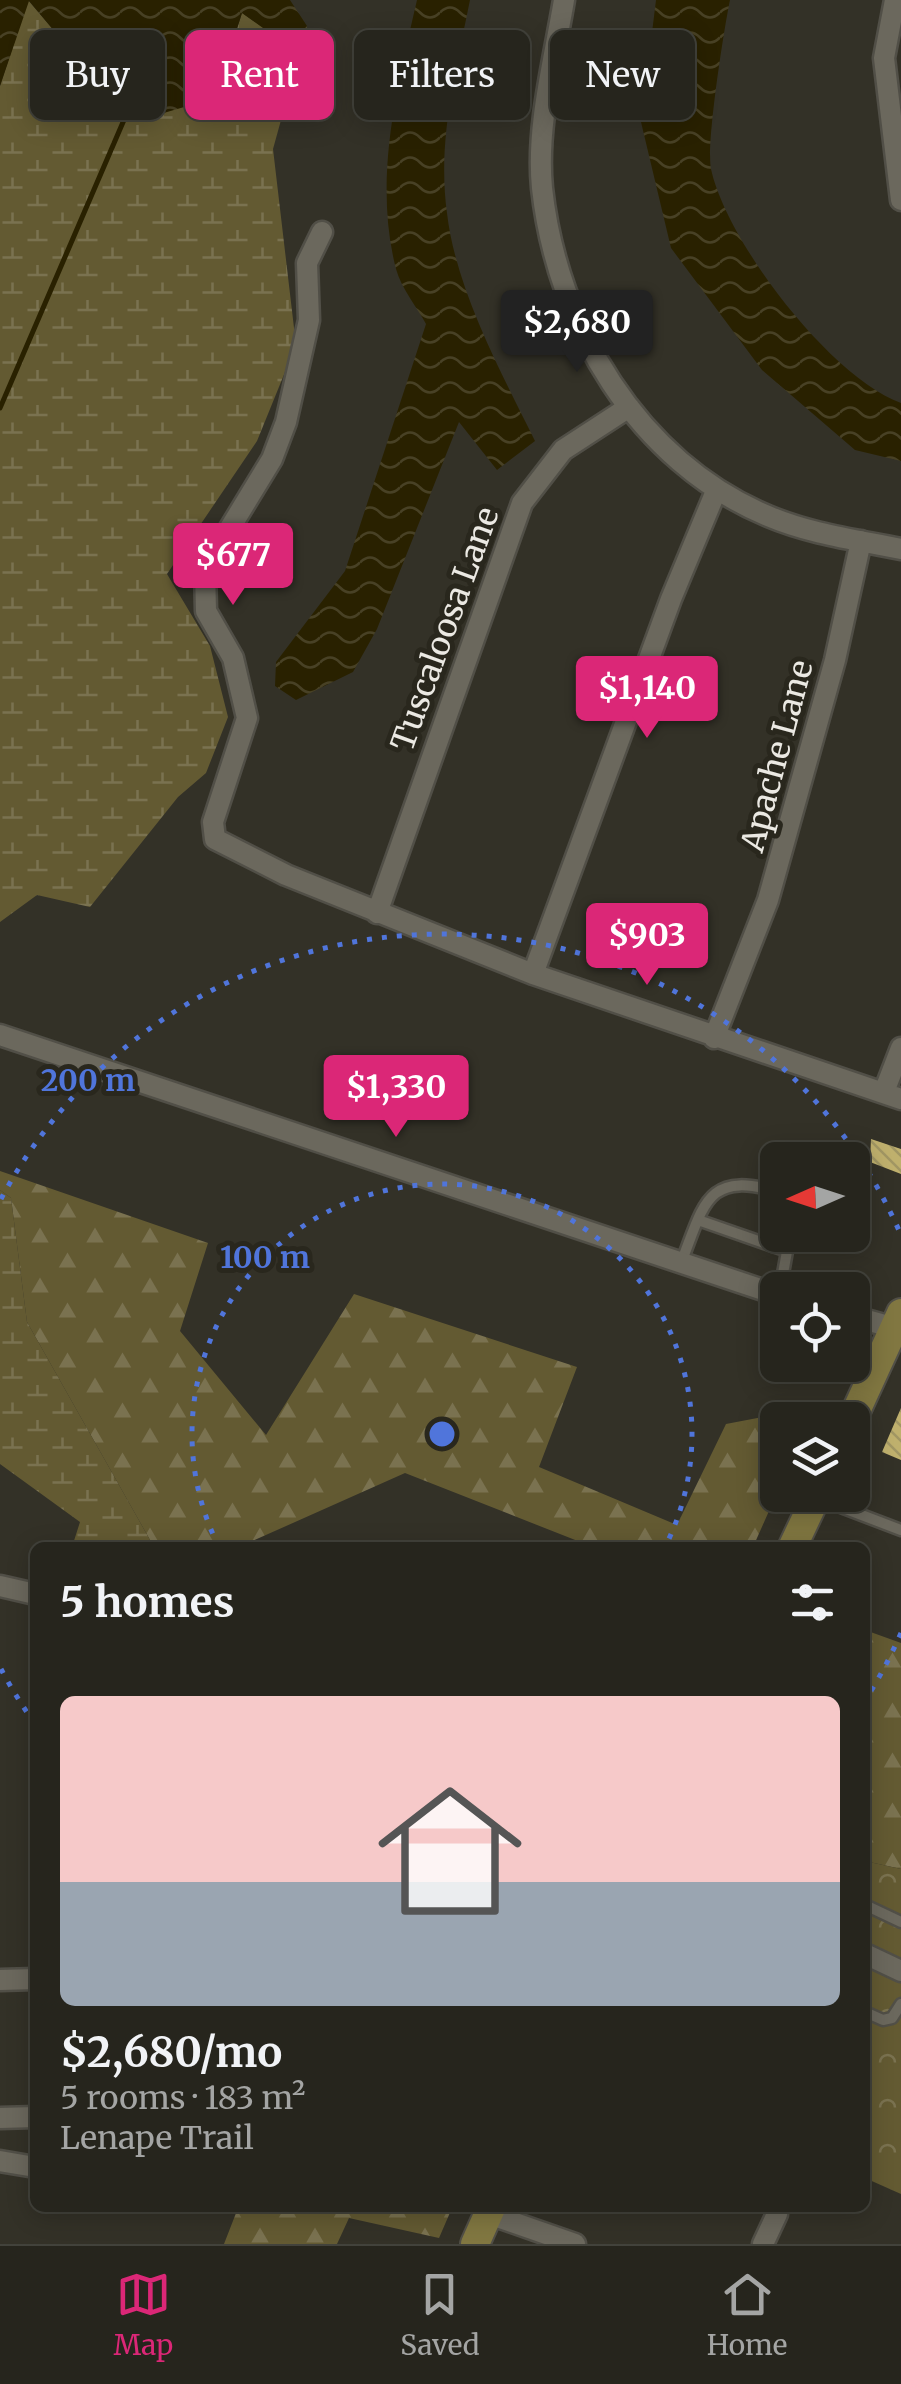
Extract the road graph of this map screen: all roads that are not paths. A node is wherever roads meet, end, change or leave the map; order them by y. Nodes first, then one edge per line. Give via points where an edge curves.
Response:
1 (564, 0) edge
2 (895, 0) edge
3 (901, 200) edge
4 (322, 232) dead end
5 (629, 408) junction
6 (716, 490) junction
7 (861, 541) junction
8 (901, 550) edge
9 (377, 913) junction
10 (533, 974) junction
11 (0, 1035) edge
12 (714, 1038) junction
13 (901, 1048) edge
14 (892, 1096) edge
15 (760, 1187) edge
16 (698, 1220) junction
17 (760, 1242) edge
18 (681, 1264) junction
19 (760, 1287) edge
20 (870, 1318) edge
21 (898, 1321) edge
22 (860, 1402) edge
23 (809, 1512) edge
24 (856, 1512) edge
25 (901, 1530) edge
26 (795, 1542) edge
27 (0, 1586) edge
28 (30, 1593) edge
29 (870, 1907) edge
30 (901, 1922) edge
31 (870, 1956) edge
32 (901, 1971) edge
33 (30, 1979) edge
34 (0, 1980) edge
35 (901, 2004) edge
36 (870, 2014) edge
37 (0, 2118) edge
38 (30, 2118) edge
39 (30, 2154) edge
40 (5, 2161) edge
41 (30, 2166) edge
42 (490, 2212) edge
43 (493, 2212) edge
44 (777, 2214) dead end
45 (475, 2244) edge
46 (575, 2244) edge
47 (762, 2244) edge

1 - 5 street via 542,186 572,310
2 - 3 street via 884,58
4 - 9 street via 307,263 309,320 286,422 272,460 206,569 206,612 234,658 246,718 212,822 214,839 236,852
5 - 6 street via 682,465
5 - 9 street, Tuscaloosa Lane via 564,450 522,503
6 - 7 street via 798,527
6 - 10 street
7 - 8 street
7 - 12 street, Apache Lane via 778,866
9 - 10 street
10 - 12 street
11 - 18 street
12 - 14 street
13 - 14 street
15 - 16 lane via 724,1184
16 - 17 lane
16 - 18 lane
18 - 19 street
20 - 21 street
21 - 22 main road
23 - 26 main road
24 - 25 lane
27 - 28 street
29 - 30 lane
31 - 32 street
33 - 34 street
35 - 36 lane via 892,2018
37 - 38 street
39 - 40 street
40 - 41 street
42 - 45 main road
43 - 46 street
44 - 47 street

